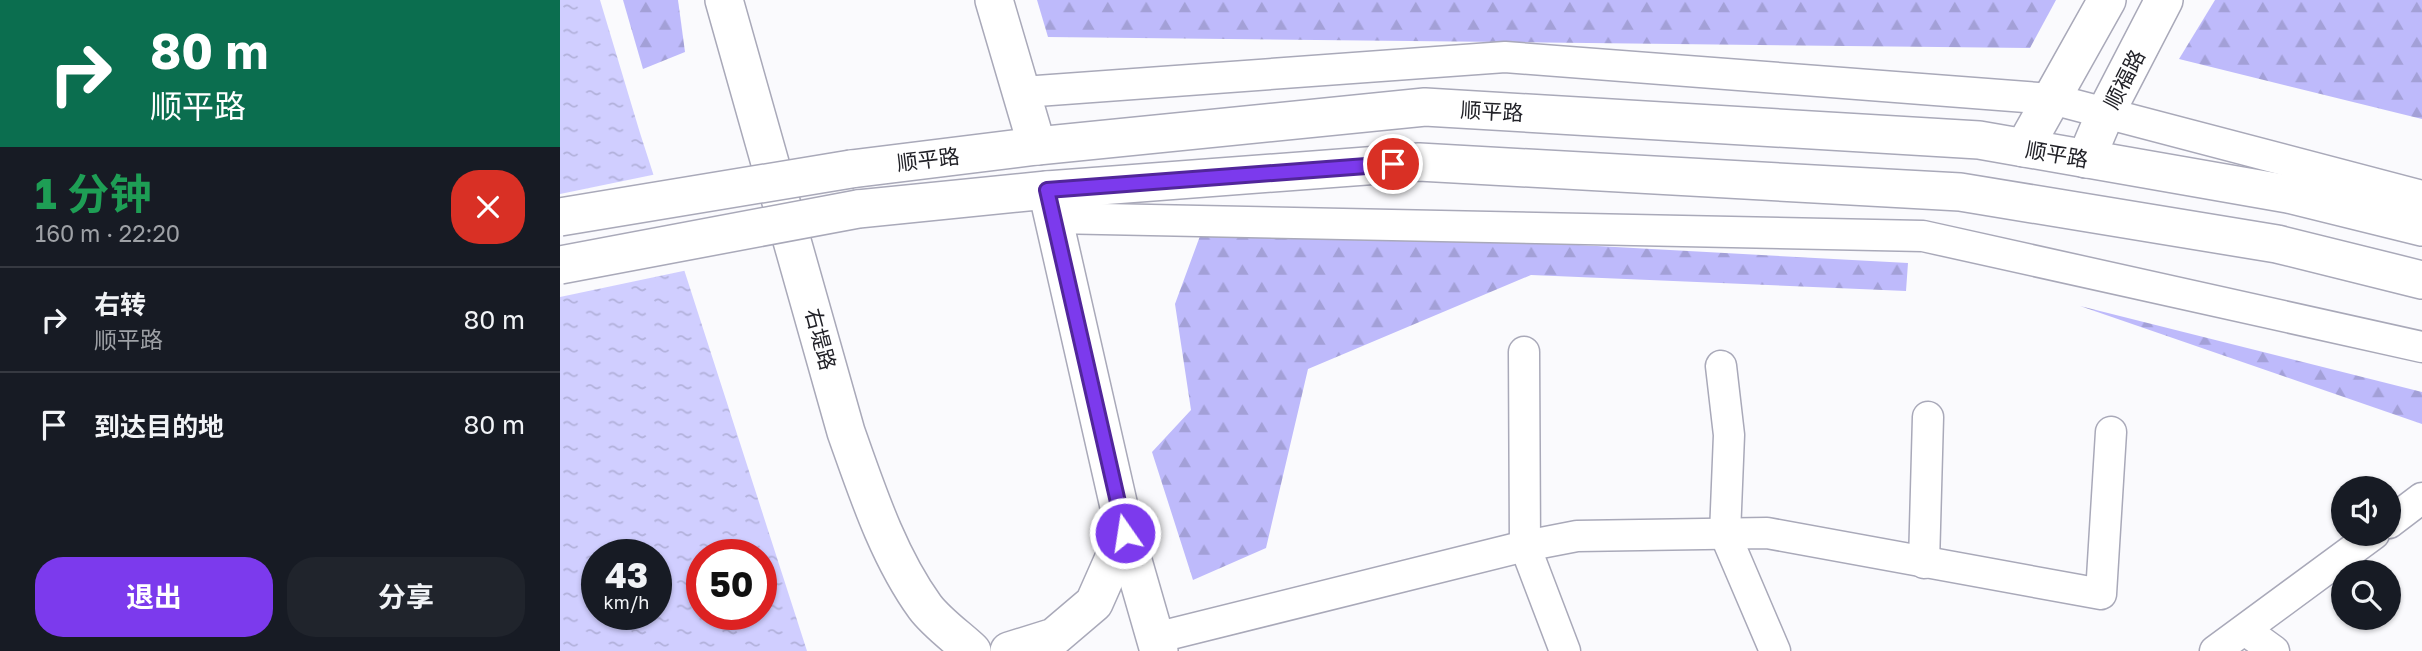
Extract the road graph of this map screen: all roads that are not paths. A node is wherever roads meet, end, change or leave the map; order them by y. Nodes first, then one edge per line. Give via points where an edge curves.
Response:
1 (724, 0) edge
2 (994, 0) edge
3 (2106, 0) edge
4 (2164, 0) edge
5 (1023, 92) junction
6 (2052, 100) junction
7 (2105, 114) junction
8 (1037, 146) junction
9 (2024, 148) junction
10 (2086, 159) junction
11 (2422, 195) edge
12 (1050, 204) junction
13 (560, 217) edge
14 (2422, 227) edge
15 (560, 265) edge
16 (2422, 280) edge
17 (2422, 347) edge
18 (1524, 352) dead end
19 (1721, 366) dead end
20 (1928, 417) dead end
21 (2111, 432) dead end
22 (2422, 498) edge
23 (2401, 514) edge
24 (1125, 533) junction
25 (1725, 534) junction
26 (2358, 546) edge
27 (1525, 547) junction
28 (1924, 563) junction
29 (2245, 630) junction
30 (1157, 645) edge
31 (972, 651) edge
32 (1009, 651) edge
33 (1565, 651) edge
34 (1775, 651) edge
35 (2215, 651) edge
36 (2274, 651) edge

1 - 31 main road, 右堤路 via 846,432 871,500 926,608
2 - 5 main road
3 - 6 main road
4 - 7 main road, 顺福路
5 - 6 street via 1504,57
5 - 8 main road
6 - 7 street
6 - 9 main road
7 - 10 main road, 顺福路
7 - 11 street
8 - 9 main road, 顺平路 via 1425,107 1979,141
8 - 13 main road, 顺平路, bridge via 851,169
9 - 10 main road, 顺平路
10 - 14 main road, 顺平路 via 2288,194
12 - 15 main road, 顺平路, bridge via 858,209
12 - 16 main road, 顺平路 via 1419,162 1960,192 2277,244
12 - 17 street via 1923,236
12 - 24 main road
18 - 27 street
19 - 25 street via 1729,435
20 - 28 street
21 - 28 street via 2101,594
22 - 23 street
24 - 30 main road
24 - 32 main road via 1094,603 1054,637
25 - 27 street via 1577,536
25 - 28 street via 1767,533
25 - 34 street
26 - 29 street
27 - 30 street
27 - 33 street
29 - 35 street
29 - 36 street

